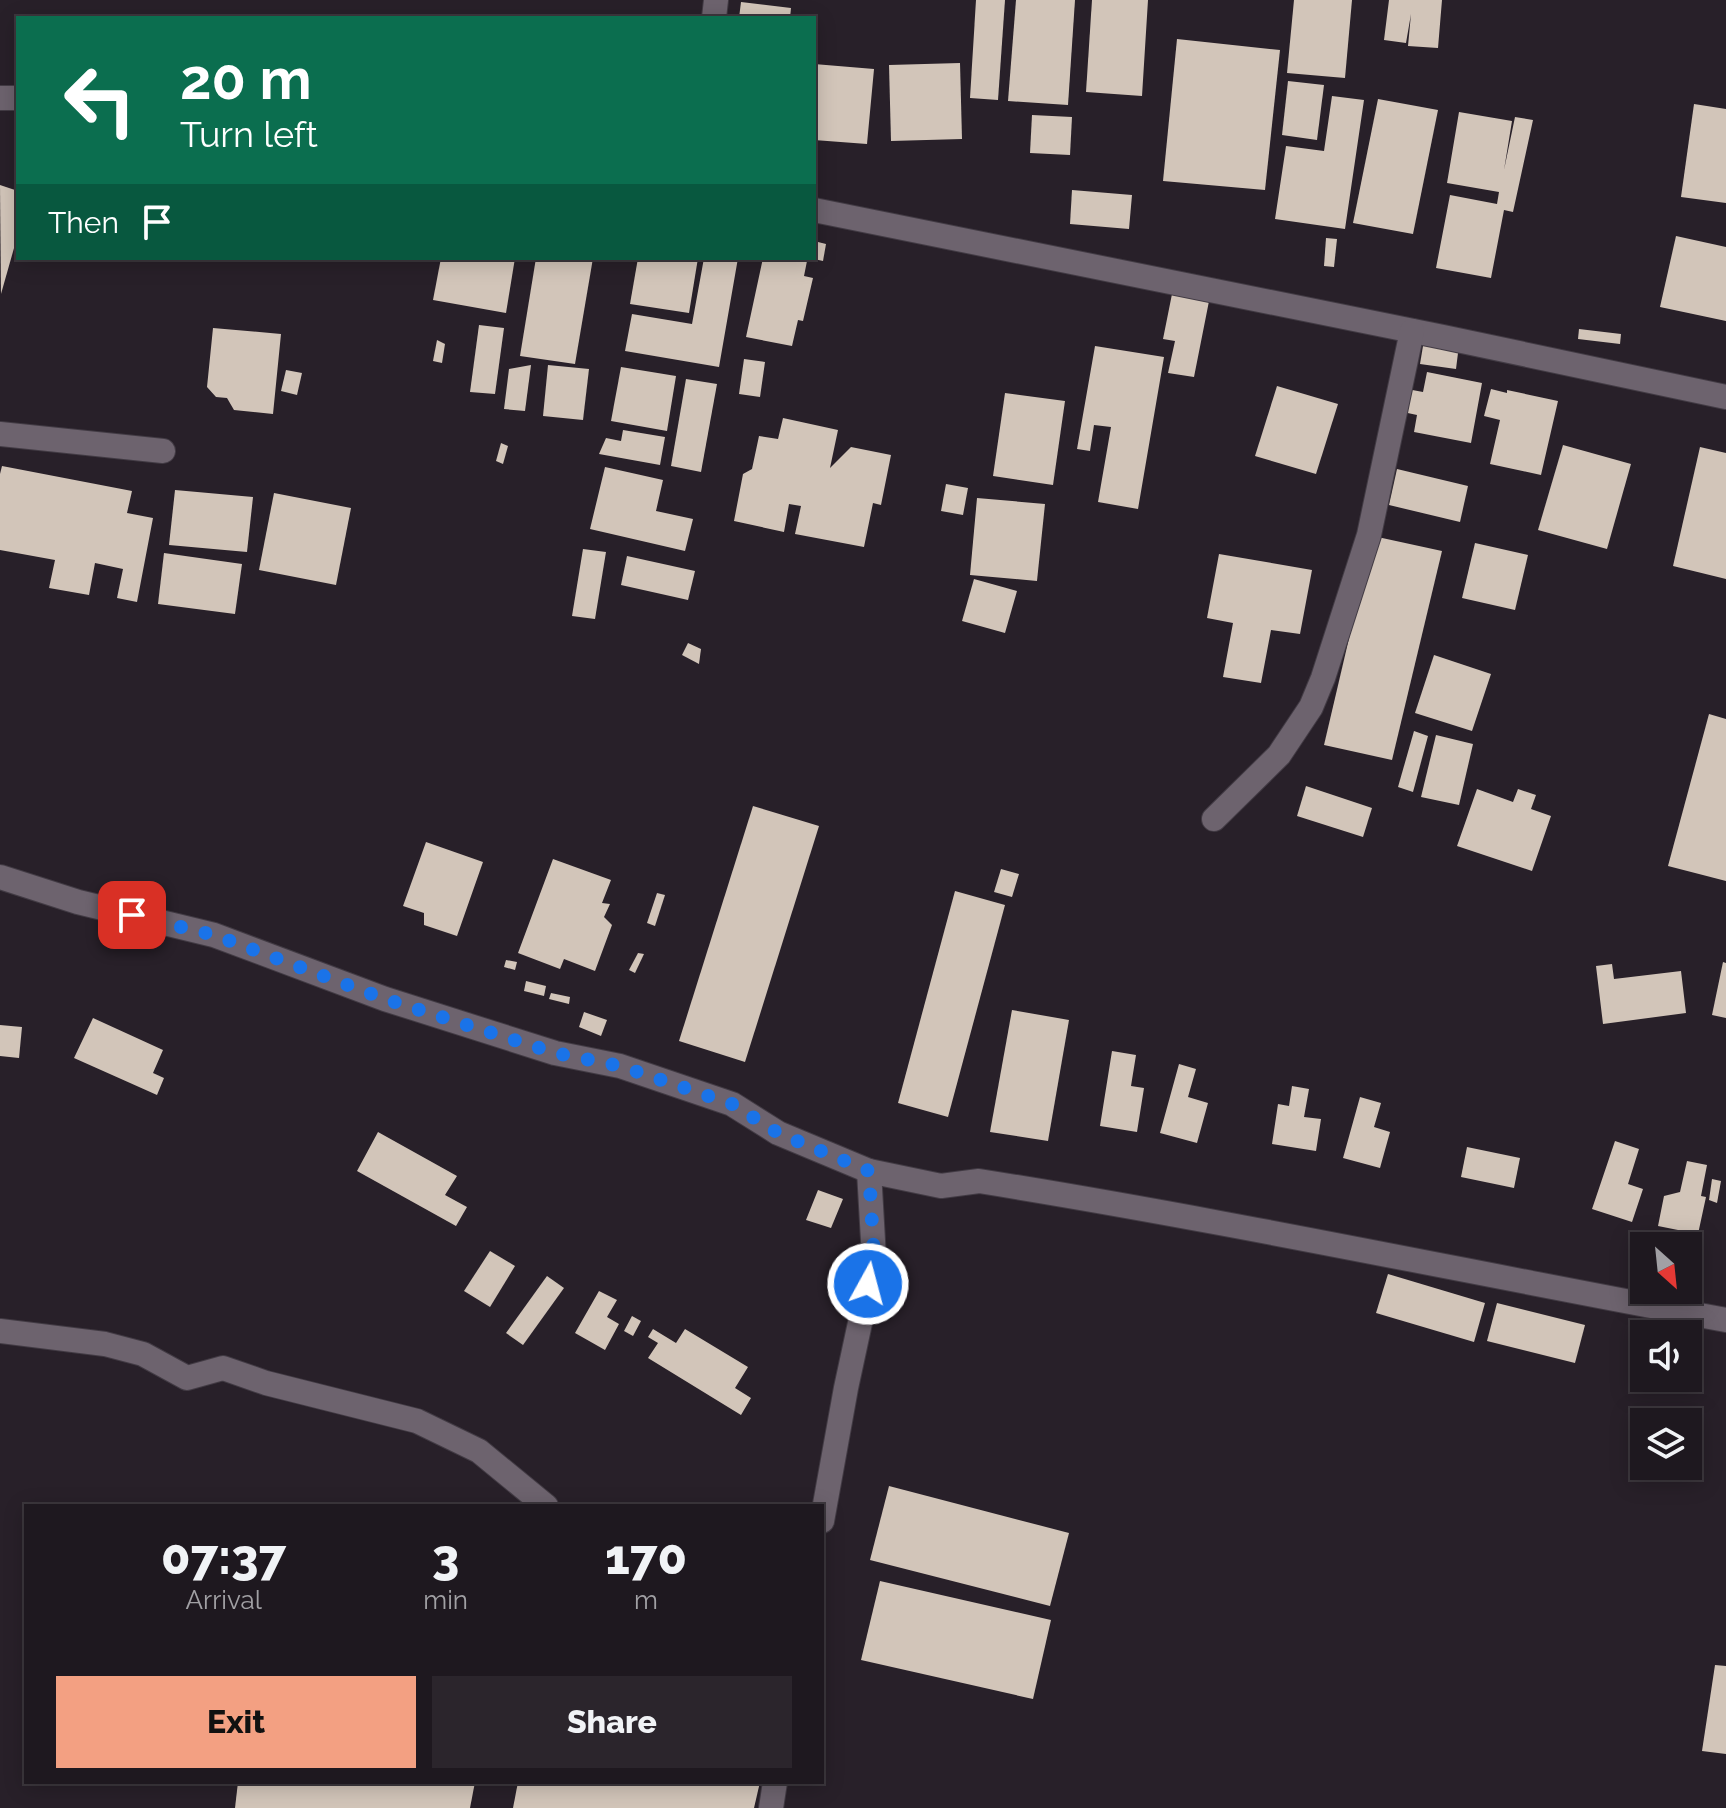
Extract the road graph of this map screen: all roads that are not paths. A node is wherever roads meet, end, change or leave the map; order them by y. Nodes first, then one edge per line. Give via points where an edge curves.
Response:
1 (816, 210) edge
2 (1412, 331) junction
3 (1726, 397) edge
4 (0, 434) edge
5 (163, 451) dead end
6 (1214, 819) dead end
7 (0, 877) edge
8 (869, 1171) junction
9 (1726, 1320) edge
10 (0, 1331) edge
11 (544, 1504) edge
12 (824, 1510) edge
13 (775, 1784) edge
14 (771, 1808) edge

1 - 2 street
2 - 3 street
2 - 6 street via 1369,535 1323,678 1279,755
4 - 5 street
7 - 8 street via 214,935 385,999 555,1053 620,1066 732,1104 778,1133
8 - 9 street via 941,1186 979,1181 1246,1226
8 - 12 street via 874,1258
10 - 11 street via 105,1344 143,1354 187,1378 223,1368 417,1421 479,1451
13 - 14 street

